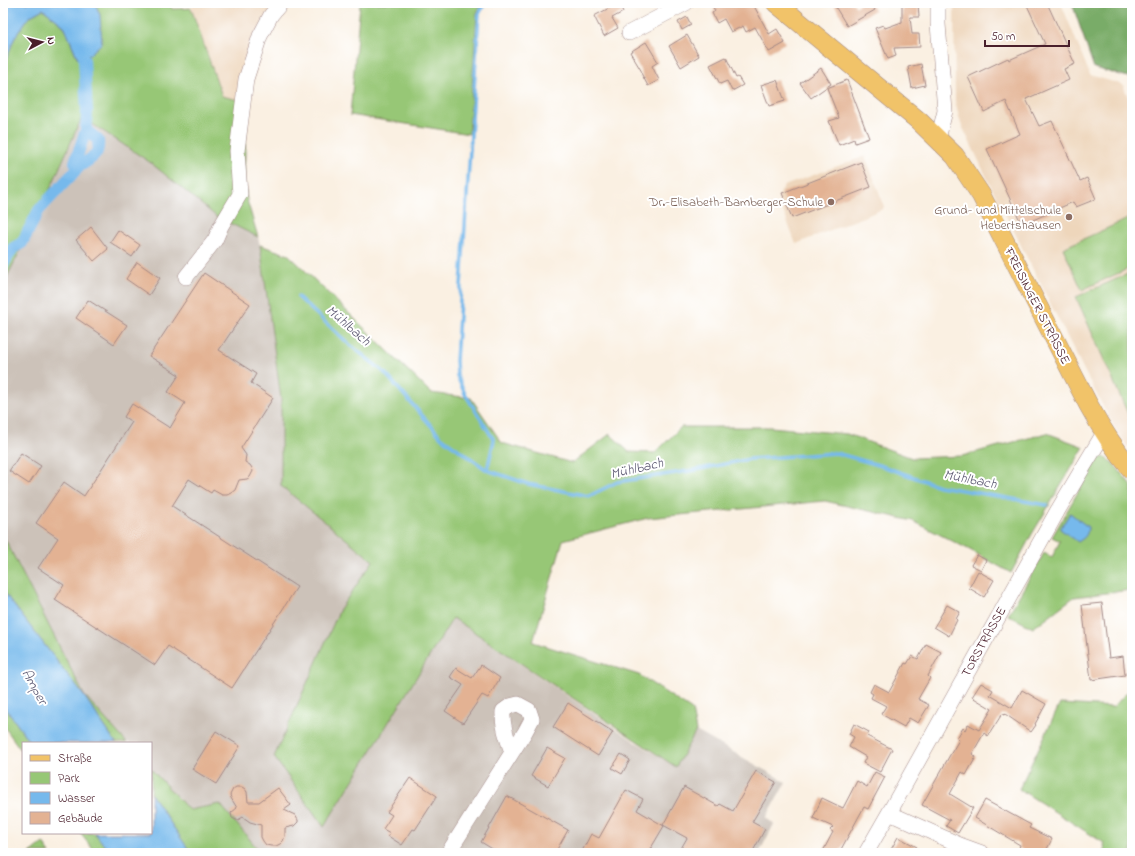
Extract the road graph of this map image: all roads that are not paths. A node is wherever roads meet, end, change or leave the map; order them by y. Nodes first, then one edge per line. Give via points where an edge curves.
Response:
1 (281, 3) edge
2 (686, 3) edge
3 (776, 3) edge
4 (938, 3) edge
5 (629, 33) dead end
6 (938, 139) junction
7 (186, 277) dead end
8 (1104, 432) junction
9 (1132, 470) edge
10 (512, 752) dead end
11 (889, 813) junction
12 (448, 853) edge
13 (866, 853) edge
14 (982, 853) edge

1 - 7 street via 260,36 246,79 237,151 240,194 215,240
2 - 5 street
3 - 6 main road, FREISINGER STRASSE
4 - 6 street via 945,111
6 - 8 main road, FREISINGER STRASSE via 955,156 981,196
8 - 9 main road, FREISINGER STRASSE
8 - 11 street, TORSTRASSE
10 - 12 street
11 - 13 street, TORSTRASSE
11 - 14 street

